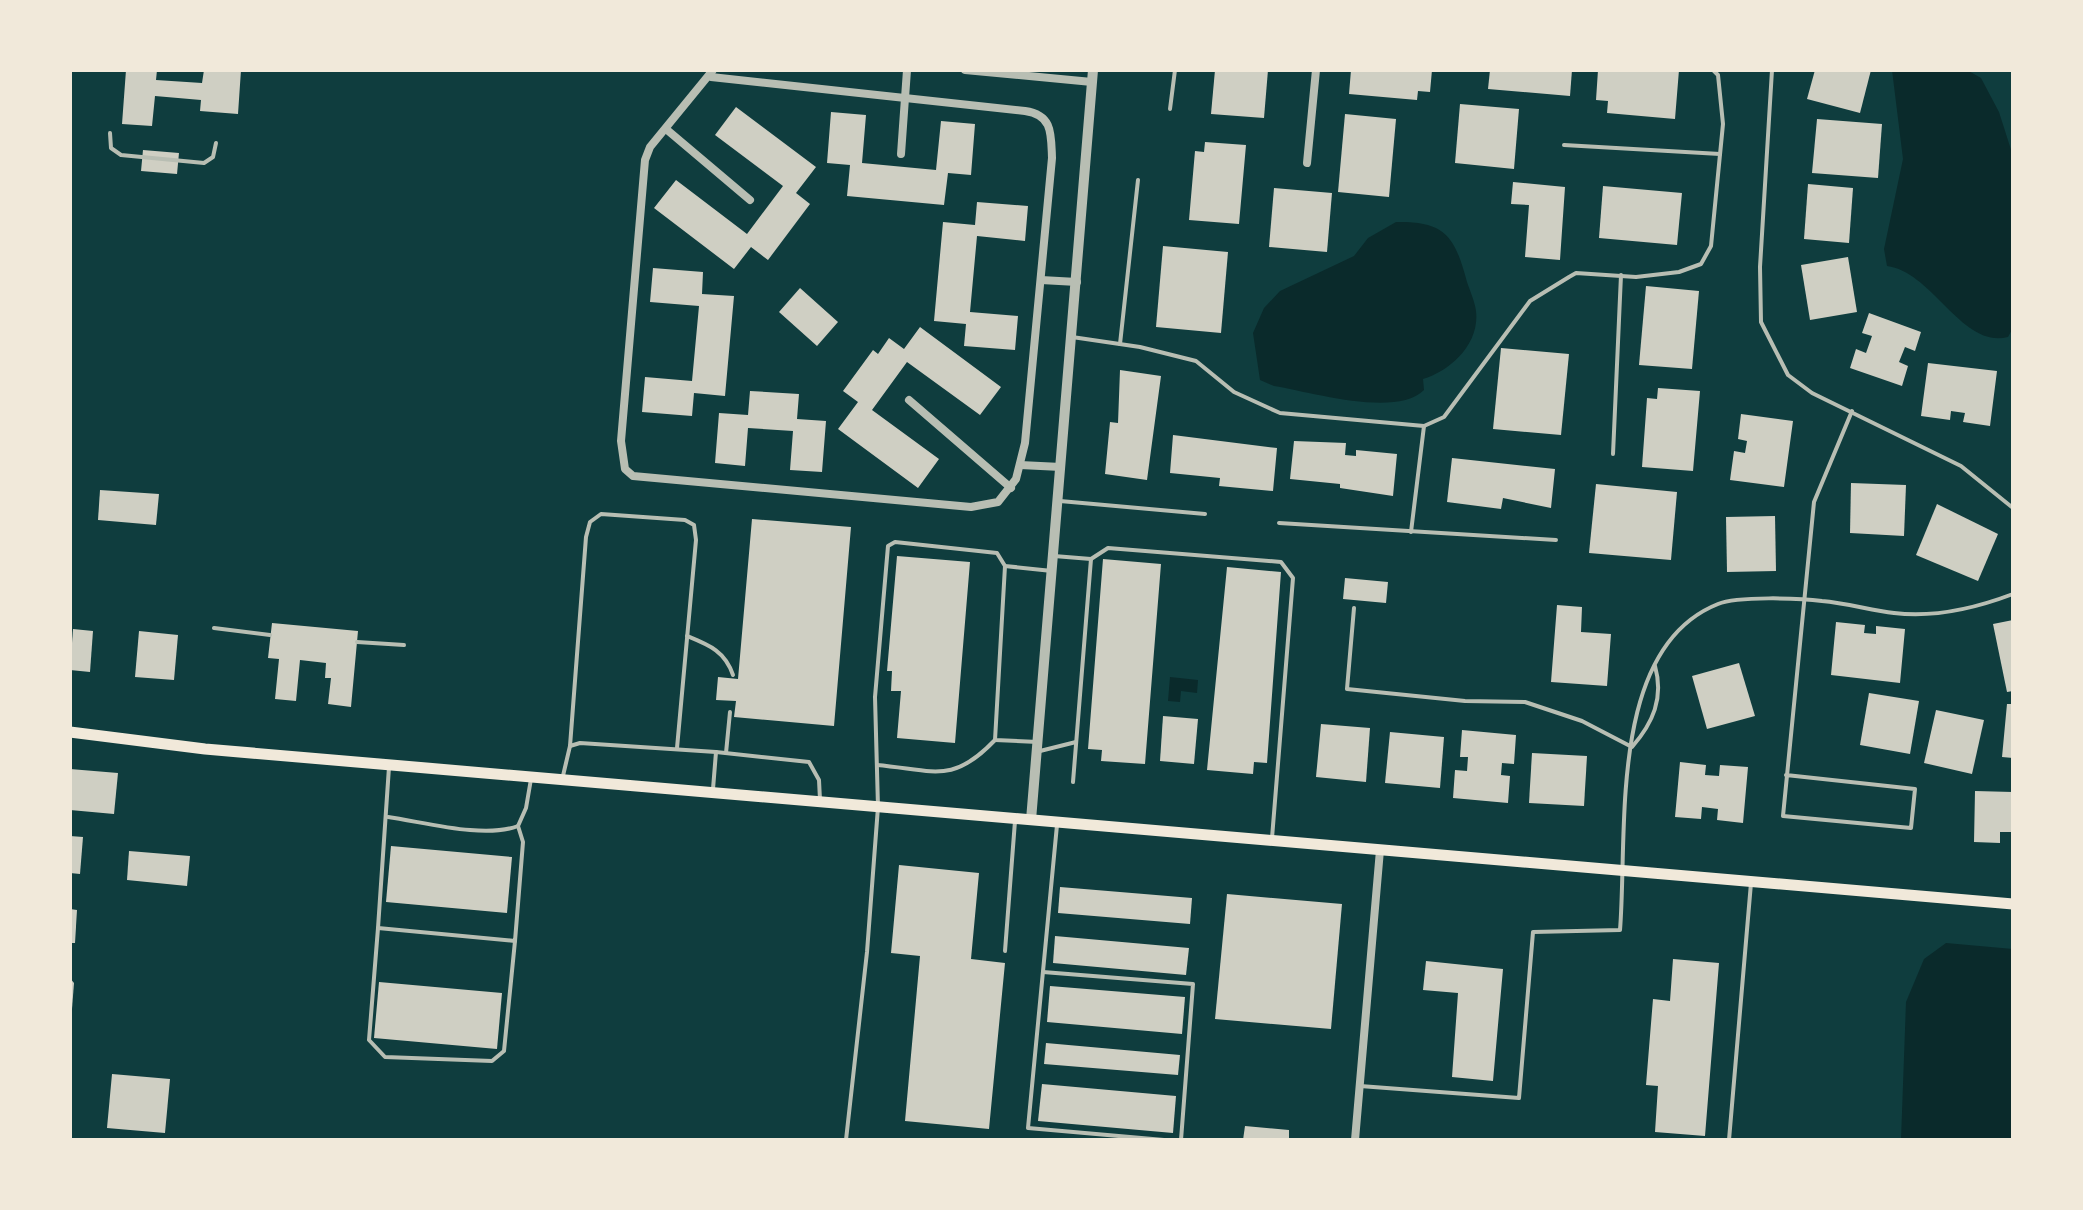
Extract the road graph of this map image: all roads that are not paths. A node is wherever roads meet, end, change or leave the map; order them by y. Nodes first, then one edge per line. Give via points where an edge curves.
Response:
1 (907, 70) edge
2 (965, 70) edge
3 (1093, 70) edge
4 (1175, 70) edge
5 (1316, 70) edge
6 (1713, 70) edge
7 (1772, 70) edge
8 (712, 73) edge
9 (1092, 82) junction
10 (905, 98) junction
11 (1170, 109) dead end
12 (666, 129) junction
13 (110, 133) dead end
14 (216, 143) dead end
15 (1564, 145) dead end
16 (901, 154) dead end
17 (1720, 154) junction
18 (1307, 163) dead end
19 (1138, 180) dead end
20 (750, 200) dead end
21 (1621, 275) junction
22 (1041, 280) junction
23 (1077, 282) junction
24 (1072, 337) junction
25 (1120, 344) junction
26 (909, 400) dead end
27 (1852, 411) junction
28 (1424, 426) junction
29 (1613, 454) dead end
30 (1020, 465) junction
31 (1061, 467) junction
32 (1011, 488) junction
33 (1058, 501) junction
34 (2013, 508) edge
35 (1205, 514) dead end
36 (1279, 523) dead end
37 (1411, 532) junction
38 (1556, 540) dead end
39 (1053, 556) junction
40 (1091, 559) junction
41 (1005, 566) junction
42 (1052, 571) junction
43 (2013, 594) edge
44 (1802, 598) junction
45 (1354, 608) dead end
46 (214, 628) dead end
47 (270, 635) dead end
48 (687, 636) junction
49 (357, 642) dead end
50 (404, 645) dead end
51 (1655, 664) junction
52 (733, 675) dead end
53 (730, 712) dead end
54 (70, 732) edge
55 (995, 740) junction
56 (1076, 742) junction
57 (570, 746) junction
58 (1037, 747) junction
59 (1632, 747) junction
60 (677, 748) junction
61 (716, 752) junction
62 (726, 753) junction
63 (389, 765) junction
64 (877, 765) junction
65 (1786, 775) junction
66 (531, 777) junction
67 (562, 780) junction
68 (1073, 782) dead end
69 (713, 793) junction
70 (820, 802) junction
71 (878, 807) junction
72 (388, 817) junction
73 (1016, 819) junction
74 (1031, 820) junction
75 (1057, 823) junction
76 (518, 826) junction
77 (1272, 841) junction
78 (1380, 850) junction
79 (1624, 873) junction
80 (1751, 883) junction
81 (2013, 904) edge
82 (378, 928) junction
83 (515, 941) junction
84 (1005, 951) dead end
85 (1043, 972) junction
86 (1360, 1086) junction
87 (846, 1140) edge
88 (1164, 1140) edge
89 (1181, 1140) edge
90 (1355, 1140) edge
91 (1729, 1140) edge

1 - 10 street
2 - 9 street
3 - 9 street
4 - 11 lane
5 - 18 street
6 - 17 lane via 1718,75 1723,124
7 - 27 lane via 1761,322 1788,375
8 - 10 street
8 - 12 street
9 - 23 street
10 - 16 street
10 - 22 street via 1039,112 1045,118 1051,129 1052,158
12 - 20 street
12 - 32 street via 650,147 642,175 621,441 625,469 633,476 971,507 998,502
13 - 14 lane via 111,148 121,155 176,161 209,161
15 - 17 lane
17 - 21 lane via 1711,246 1701,264 1679,272
19 - 25 lane
21 - 28 lane via 1576,273 1530,301 1444,417
21 - 29 lane
22 - 23 street
22 - 30 street
23 - 24 street
24 - 25 lane
24 - 31 street
25 - 28 lane via 1196,361 1234,392 1280,413
26 - 32 street
27 - 34 lane via 1961,466
27 - 44 lane via 1814,502
28 - 37 lane
30 - 31 street
30 - 32 street
31 - 33 street
33 - 35 lane
33 - 39 street
36 - 37 lane
37 - 38 lane
39 - 40 lane
39 - 42 street
40 - 56 lane
40 - 77 lane via 1108,548 1281,562 1293,578
41 - 42 lane
41 - 55 lane
41 - 64 lane via 997,553 895,542 888,546 875,697
42 - 58 street
43 - 44 lane via 1970,610 1898,613
44 - 51 lane via 1720,603 1674,633
44 - 65 lane
45 - 59 lane via 1347,689 1525,702 1582,721
46 - 47 lane
48 - 52 lane via 720,653
48 - 57 lane via 694,525 601,514 590,522
48 - 60 lane
49 - 50 lane
51 - 59 lane via 1646,679
51 - 59 lane via 1660,681 1652,723
53 - 62 lane
54 - 63 main road
55 - 58 lane
55 - 64 lane via 974,763 958,770
56 - 58 lane
56 - 68 lane
57 - 60 lane
57 - 67 lane
58 - 74 street
59 - 79 lane
60 - 61 lane
61 - 62 lane
61 - 69 lane
62 - 70 lane via 809,762 819,780
63 - 66 main road
63 - 72 lane
64 - 71 lane
65 - 65 lane via 1783,816 1911,828 1915,789
66 - 67 main road
66 - 76 lane
67 - 69 main road
69 - 70 main road
70 - 71 main road
71 - 73 main road
71 - 87 lane
72 - 76 lane via 457,828
72 - 82 lane
73 - 74 main road
73 - 84 lane
74 - 75 main road
75 - 77 main road
75 - 85 lane
76 - 83 lane via 523,842
77 - 78 main road
78 - 79 main road
78 - 86 street
79 - 80 main road
79 - 86 lane via 1620,930 1533,932 1519,1098
80 - 81 main road
80 - 91 lane
82 - 83 lane
82 - 83 lane via 369,1040 385,1057 492,1061 504,1051
85 - 88 lane via 1028,1128
85 - 89 lane via 1193,984
86 - 90 street

